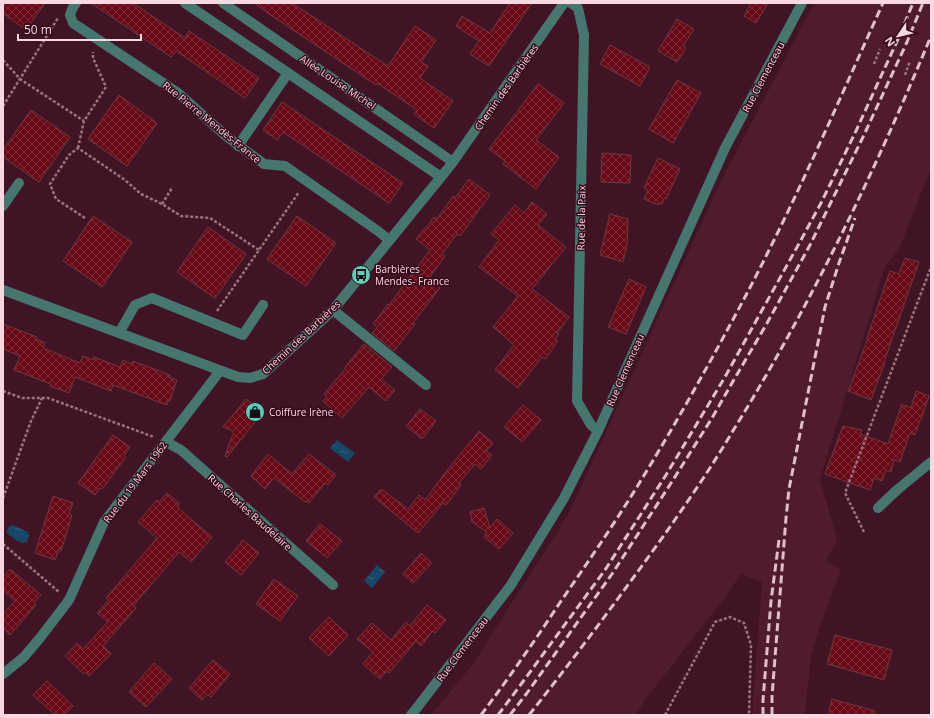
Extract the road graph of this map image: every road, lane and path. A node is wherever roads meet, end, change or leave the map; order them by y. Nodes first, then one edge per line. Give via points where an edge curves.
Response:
1 (76, 3) edge
2 (185, 3) edge
3 (222, 3) edge
4 (564, 3) edge
5 (570, 3) edge
6 (802, 3) edge
7 (60, 16) dead end
8 (92, 36) junction
9 (880, 50) dead end
10 (3, 60) edge
11 (910, 61) dead end
12 (874, 64) dead end
13 (288, 73) junction
14 (904, 75) dead end
15 (20, 79) junction
16 (3, 106) edge
17 (84, 121) junction
18 (238, 146) junction
19 (78, 148) junction
20 (454, 162) junction
21 (441, 177) junction
22 (306, 181) junction
23 (20, 183) dead end
24 (172, 188) dead end
25 (162, 204) junction
26 (3, 206) edge
27 (85, 218) dead end
28 (389, 240) junction
29 (259, 250) junction
30 (931, 267) edge
31 (3, 290) edge
32 (263, 305) dead end
33 (333, 310) junction
34 (210, 322) junction
35 (119, 333) junction
36 (220, 370) junction
37 (426, 385) dead end
38 (3, 391) edge
39 (42, 398) junction
40 (598, 431) junction
41 (166, 442) junction
42 (931, 462) edge
43 (3, 498) edge
44 (878, 508) dead end
45 (864, 532) dead end
46 (3, 544) edge
47 (333, 585) dead end
48 (69, 600) junction
49 (3, 674) edge
50 (411, 715) edge
51 (665, 715) edge
52 (749, 715) edge

1 - 8 street, Rue Pierre Mendès-France via 70,15 73,23
2 - 13 street
3 - 20 street, Allée Louise Michel
4 - 20 street, Chemin des Barbières
5 - 40 street, Rue de la Paix via 578,8 584,35 577,401 591,425
6 - 40 street, Rue Clemenceau via 725,148
7 - 15 path
8 - 17 path via 93,58 106,87
8 - 18 street, Rue Pierre Mendès-France via 178,93
9 - 12 path
10 - 15 path
11 - 14 path
13 - 18 street
13 - 21 street
15 - 16 path
15 - 17 path
17 - 19 path
18 - 22 street, Rue Pierre Mendès-France via 264,164 285,166
19 - 25 path via 141,194
19 - 27 path via 69,155 50,184 56,199
20 - 21 street, Chemin des Barbières
21 - 28 street, Chemin des Barbières
22 - 28 street, Rue Pierre Mendès-France
22 - 29 path
23 - 26 street
24 - 25 path
25 - 29 path via 181,216 210,218
28 - 33 street, Chemin des Barbières
29 - 34 path
30 - 45 path via 845,493
31 - 35 street, Chemin des Barbières
32 - 34 street via 242,335
33 - 36 street, Chemin des Barbières via 263,374 250,378 238,377
33 - 37 street
34 - 35 street via 152,298 135,305
35 - 36 street, Chemin des Barbières
36 - 41 street, Rue du 19 Mars 1962
38 - 39 path via 22,398
39 - 41 path via 48,398
39 - 43 path
40 - 50 street, Rue Clemenceau via 564,498 511,585
41 - 47 street, Rue Charles Baudelaire via 180,450
41 - 48 street, Rue du 19 Mars 1962 via 104,522
42 - 44 street
46 - 48 path
48 - 49 street, Rue du 19 Mars 1962 via 24,657
51 - 52 path via 715,622 730,617 744,623 751,645

